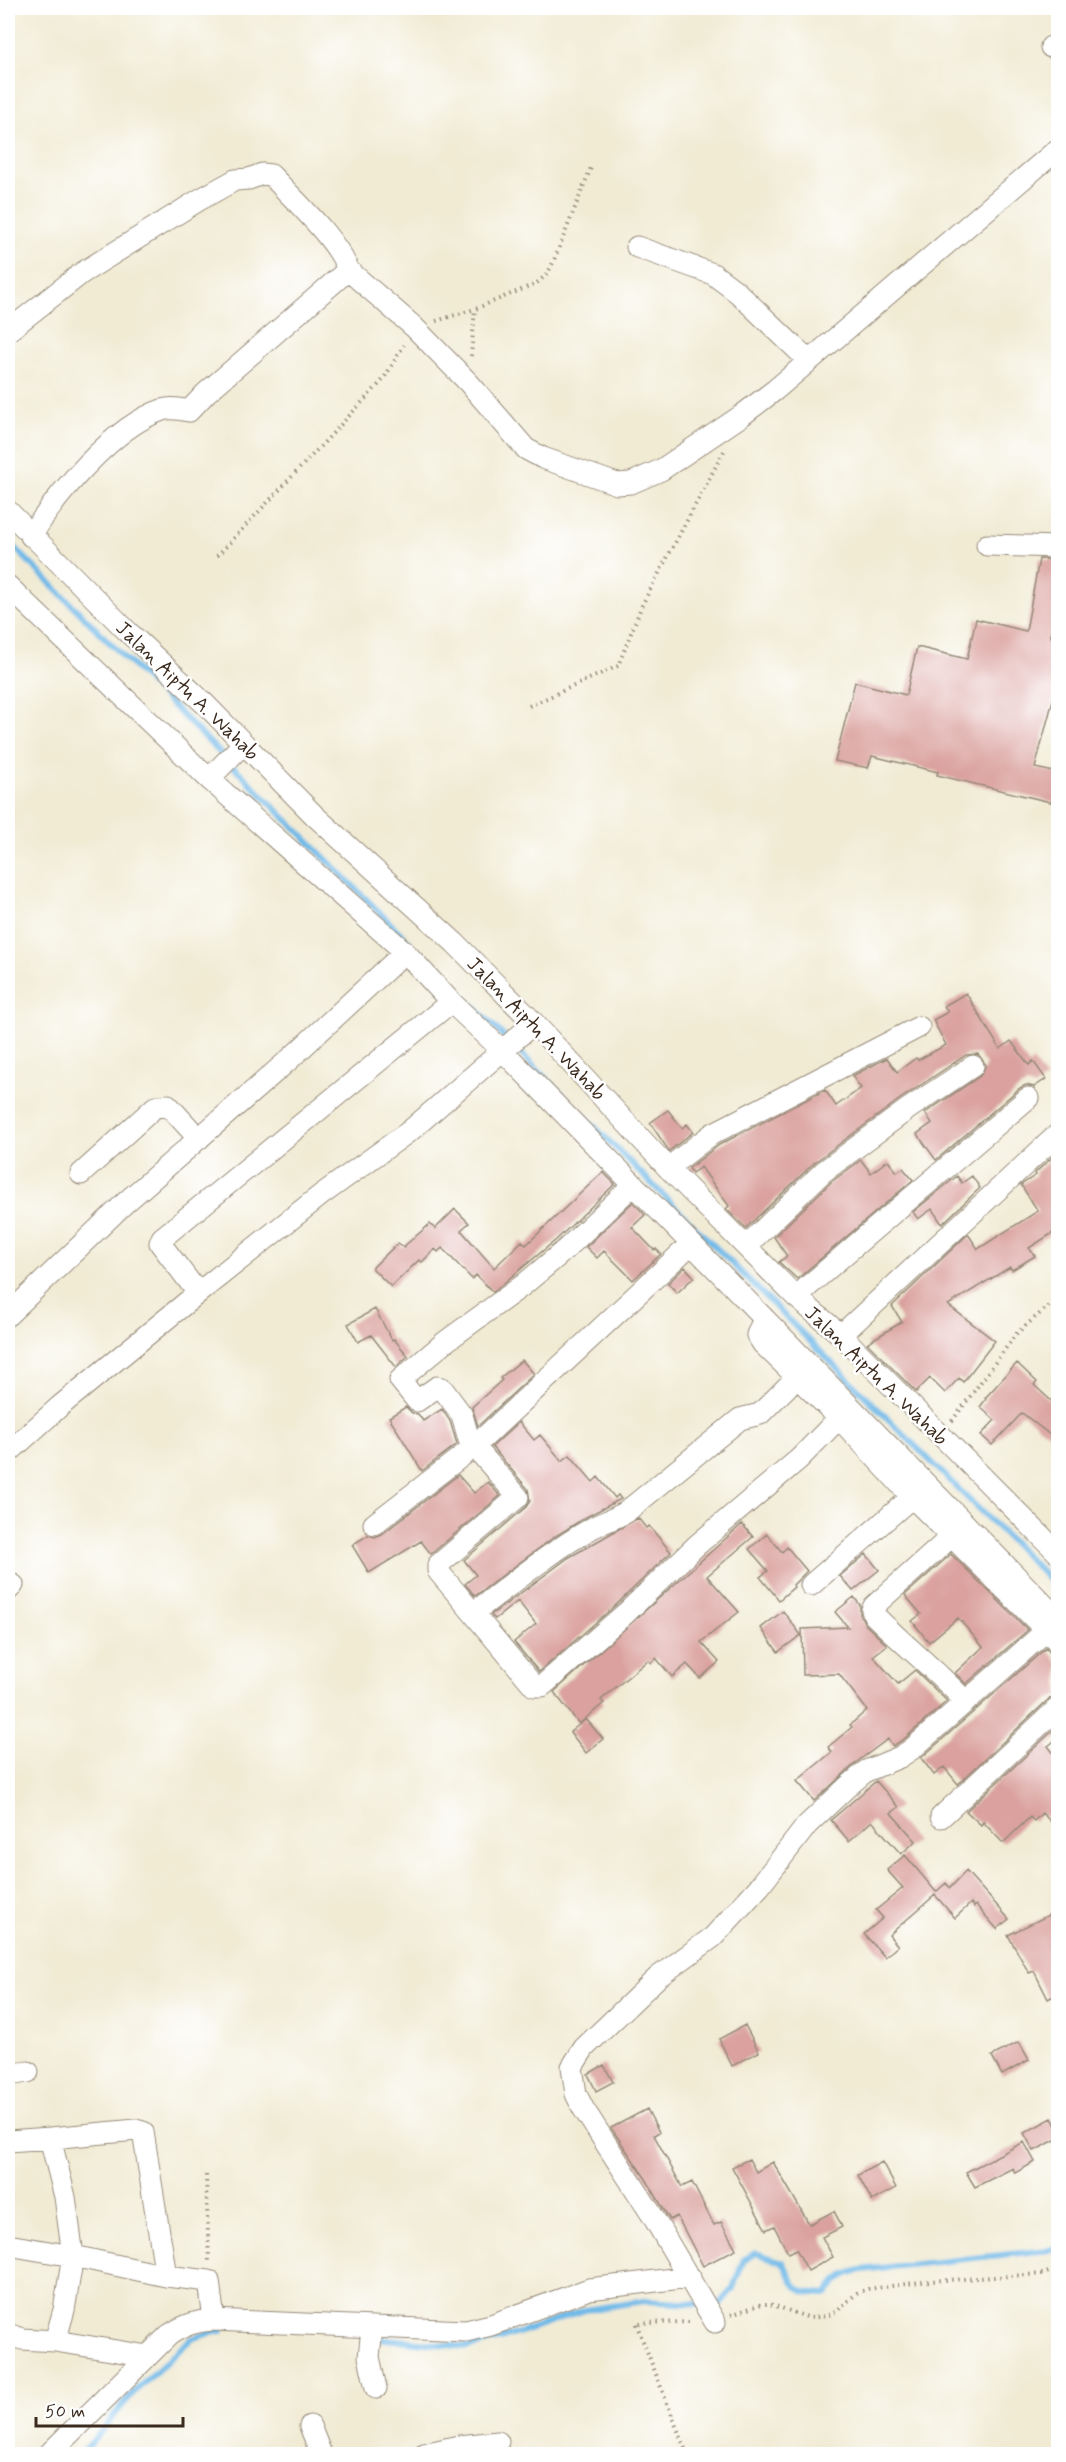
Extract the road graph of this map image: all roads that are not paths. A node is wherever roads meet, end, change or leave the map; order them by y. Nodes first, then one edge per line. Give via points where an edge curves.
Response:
1 (1059, 149) edge
2 (637, 247) dead end
3 (348, 270) junction
4 (8, 331) edge
5 (808, 360) junction
6 (8, 511) edge
7 (28, 532) junction
8 (987, 545) dead end
9 (1059, 547) edge
10 (8, 586) edge
11 (242, 746) junction
12 (212, 776) junction
13 (405, 952) junction
14 (451, 1002) junction
15 (532, 1025) junction
16 (919, 1027) dead end
17 (506, 1049) junction
18 (973, 1066) dead end
19 (1028, 1098) dead end
20 (1059, 1134) edge
21 (199, 1139) junction
22 (668, 1168) junction
23 (81, 1174) dead end
24 (633, 1185) junction
25 (691, 1244) junction
26 (746, 1246) junction
27 (198, 1293) junction
28 (796, 1297) junction
29 (8, 1315) edge
30 (764, 1318) junction
31 (841, 1335) junction
32 (797, 1377) junction
33 (839, 1418) junction
34 (475, 1446) junction
35 (8, 1453) edge
36 (912, 1497) junction
37 (374, 1524) dead end
38 (952, 1536) junction
39 (1059, 1553) edge
40 (811, 1585) dead end
41 (473, 1613) junction
42 (1055, 1630) edge
43 (966, 1702) junction
44 (1059, 1708) edge
45 (941, 1817) dead end
46 (50, 2138) junction
47 (8, 2141) edge
48 (8, 2245) edge
49 (74, 2256) junction
50 (166, 2276) junction
51 (690, 2277) junction
52 (714, 2319) road end
53 (214, 2320) junction
54 (372, 2331) junction
55 (8, 2334) edge
56 (55, 2342) junction
57 (148, 2356) junction
58 (376, 2388) dead end
59 (310, 2426) dead end
60 (498, 2442) dead end
61 (49, 2454) edge
62 (321, 2454) edge
63 (424, 2454) edge

1 - 5 street
2 - 5 street via 713,274
3 - 4 street via 341,254 271,175 261,174 231,182 120,248
3 - 5 street via 414,327 525,448 582,473 623,484 661,470 741,416
3 - 7 street via 189,411 163,410 137,423 99,452
6 - 7 street, Jalan Aiptu A. Wahab
7 - 11 street, Jalan Aiptu A. Wahab via 205,704
8 - 9 street
10 - 12 street
11 - 12 street
11 - 15 street, Jalan Aiptu A. Wahab via 455,944
12 - 13 street
13 - 14 street
13 - 21 street
14 - 17 street
14 - 27 street via 162,1238 160,1244
15 - 17 street
15 - 22 street, Jalan Aiptu A. Wahab
16 - 22 street via 720,1129
17 - 24 street
17 - 27 street via 411,1130 321,1195
18 - 26 street via 823,1172
19 - 28 street
20 - 31 street
21 - 23 street via 168,1105 162,1104
21 - 29 street via 126,1202
22 - 26 street, Jalan Aiptu A. Wahab
24 - 25 street
24 - 34 street via 538,1273 402,1377 401,1382 417,1401 442,1388 462,1415
25 - 30 street
25 - 34 street
26 - 28 street, Jalan Aiptu A. Wahab
27 - 35 street
28 - 31 street, Jalan Aiptu A. Wahab
30 - 32 street via 758,1330 759,1339
30 - 42 street
31 - 39 street, Jalan Aiptu A. Wahab
32 - 33 street
32 - 41 street via 760,1414 740,1419 626,1512 564,1546
33 - 36 street
33 - 41 street via 799,1459 697,1545 542,1686 534,1686
34 - 37 street
34 - 41 street via 518,1497 438,1565 438,1571
36 - 38 street
36 - 40 street
38 - 42 street
38 - 43 street via 872,1610 900,1642
42 - 43 street
43 - 51 street via 905,1754 871,1767 847,1787 807,1825 726,1924 658,1977 574,2062 576,2094
44 - 45 street
46 - 47 street
46 - 49 street
46 - 50 street via 143,2132
48 - 49 street
49 - 50 street
49 - 56 street
50 - 53 street via 209,2281
51 - 52 street
51 - 54 street via 589,2289 466,2331
53 - 54 street
53 - 57 street via 183,2325
54 - 58 street via 369,2357
55 - 56 street
56 - 57 street
57 - 61 street
59 - 62 street
60 - 63 street

